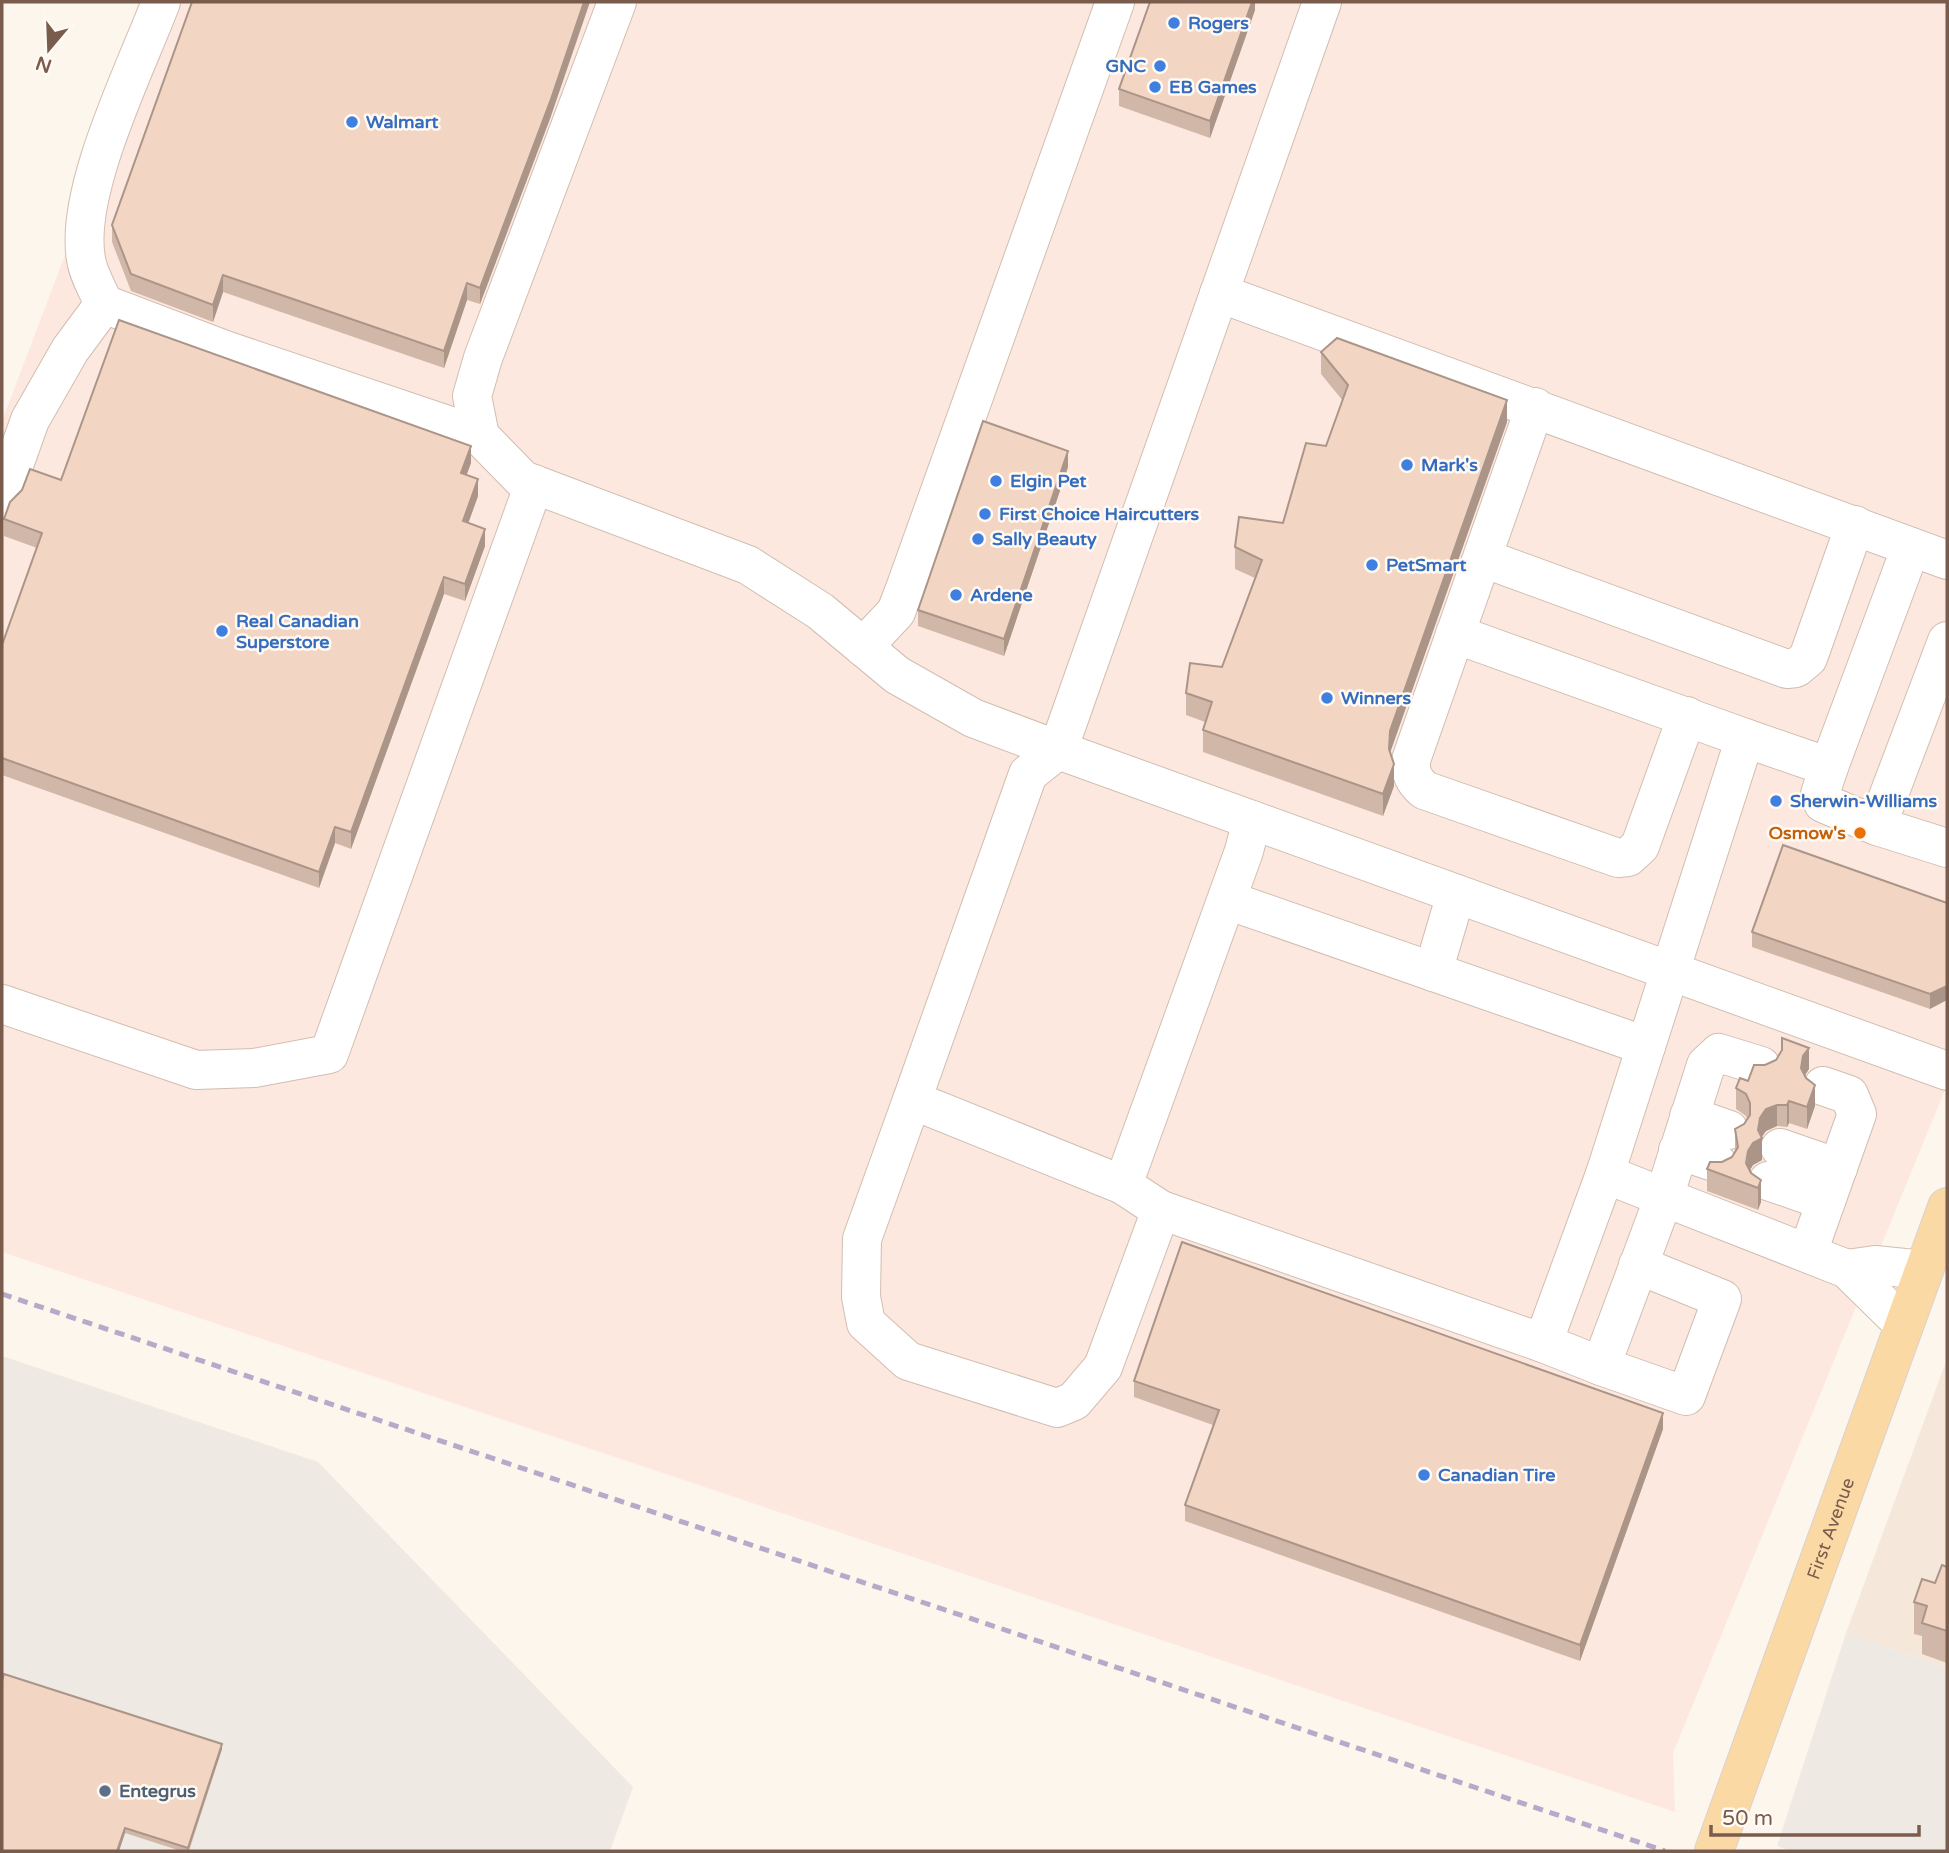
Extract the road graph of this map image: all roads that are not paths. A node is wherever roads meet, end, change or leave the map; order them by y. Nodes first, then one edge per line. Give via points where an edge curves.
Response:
1 (161, 2) edge
2 (617, 2) edge
3 (1115, 2) edge
4 (1322, 2) edge
5 (1219, 293) junction
6 (104, 304) junction
7 (1535, 407) junction
8 (480, 436) junction
9 (534, 484) junction
10 (2, 499) edge
11 (1855, 526) junction
12 (1912, 547) junction
13 (1483, 558) junction
14 (1947, 560) edge
15 (1455, 635) junction
16 (1947, 641) edge
17 (863, 647) junction
18 (1687, 716) junction
19 (1745, 738) junction
20 (1058, 750) junction
21 (1829, 767) junction
22 (1252, 820) junction
23 (1878, 826) junction
24 (1947, 848) edge
25 (1456, 894) junction
26 (1227, 900) junction
27 (1670, 971) junction
28 (1433, 972) junction
29 (2, 1004) edge
30 (1646, 1045) junction
31 (1761, 1066) edge
32 (1947, 1071) edge
33 (1823, 1086) dead end
34 (912, 1100) junction
35 (1684, 1133) junction
36 (1723, 1147) dead end
37 (1774, 1165) dead end
38 (1605, 1174) junction
39 (1123, 1185) junction
40 (1832, 1185) junction
41 (1664, 1197) junction
42 (1947, 1207) edge
43 (1161, 1210) junction
44 (1808, 1252) junction
45 (1638, 1265) junction
46 (1847, 1269) junction
47 (1924, 1270) junction
48 (1904, 1325) junction
49 (1543, 1343) junction
50 (1601, 1366) junction
51 (1714, 1851) edge

1 - 6 lane via 92,181 84,236 86,261
2 - 8 lane via 483,358 472,396
3 - 17 lane via 906,586 895,612
4 - 5 lane
5 - 7 lane
5 - 20 lane
6 - 8 lane
6 - 10 lane via 70,350 30,420
7 - 11 lane
7 - 13 lane
8 - 9 lane via 523,480
9 - 17 lane via 748,565 820,611
9 - 29 lane via 329,1054 254,1068 196,1070
11 - 12 lane
11 - 13 lane via 1808,658 1787,669
12 - 14 lane
12 - 21 lane
13 - 15 lane
15 - 18 lane
15 - 18 lane via 1411,760 1416,783 1424,790 1618,858 1628,857 1640,846
16 - 23 lane
17 - 20 lane via 897,675 973,718
18 - 19 lane
19 - 21 lane
19 - 27 lane
20 - 22 lane
20 - 34 lane via 1028,774
21 - 23 lane via 1820,794 1823,803
22 - 25 lane
22 - 26 lane
23 - 24 lane
25 - 27 lane
25 - 28 lane
26 - 28 lane
26 - 39 lane
27 - 30 lane
27 - 32 lane
28 - 30 lane
30 - 38 lane
31 - 35 lane via 1719,1053 1706,1065
33 - 40 lane via 1849,1095 1857,1114
34 - 39 lane
34 - 43 lane via 862,1240 861,1297 866,1323 908,1361 1057,1408 1074,1401 1103,1367
35 - 36 lane
35 - 41 lane
37 - 40 lane
38 - 41 lane
38 - 49 lane
39 - 43 lane
40 - 44 lane
41 - 44 lane
41 - 45 lane
42 - 47 main road, First Avenue
43 - 49 lane
44 - 46 lane
45 - 50 lane
45 - 50 lane via 1722,1299 1686,1396
46 - 47 lane via 1875,1265
46 - 48 lane
47 - 48 main road, First Avenue
48 - 51 main road, First Avenue
49 - 50 lane

